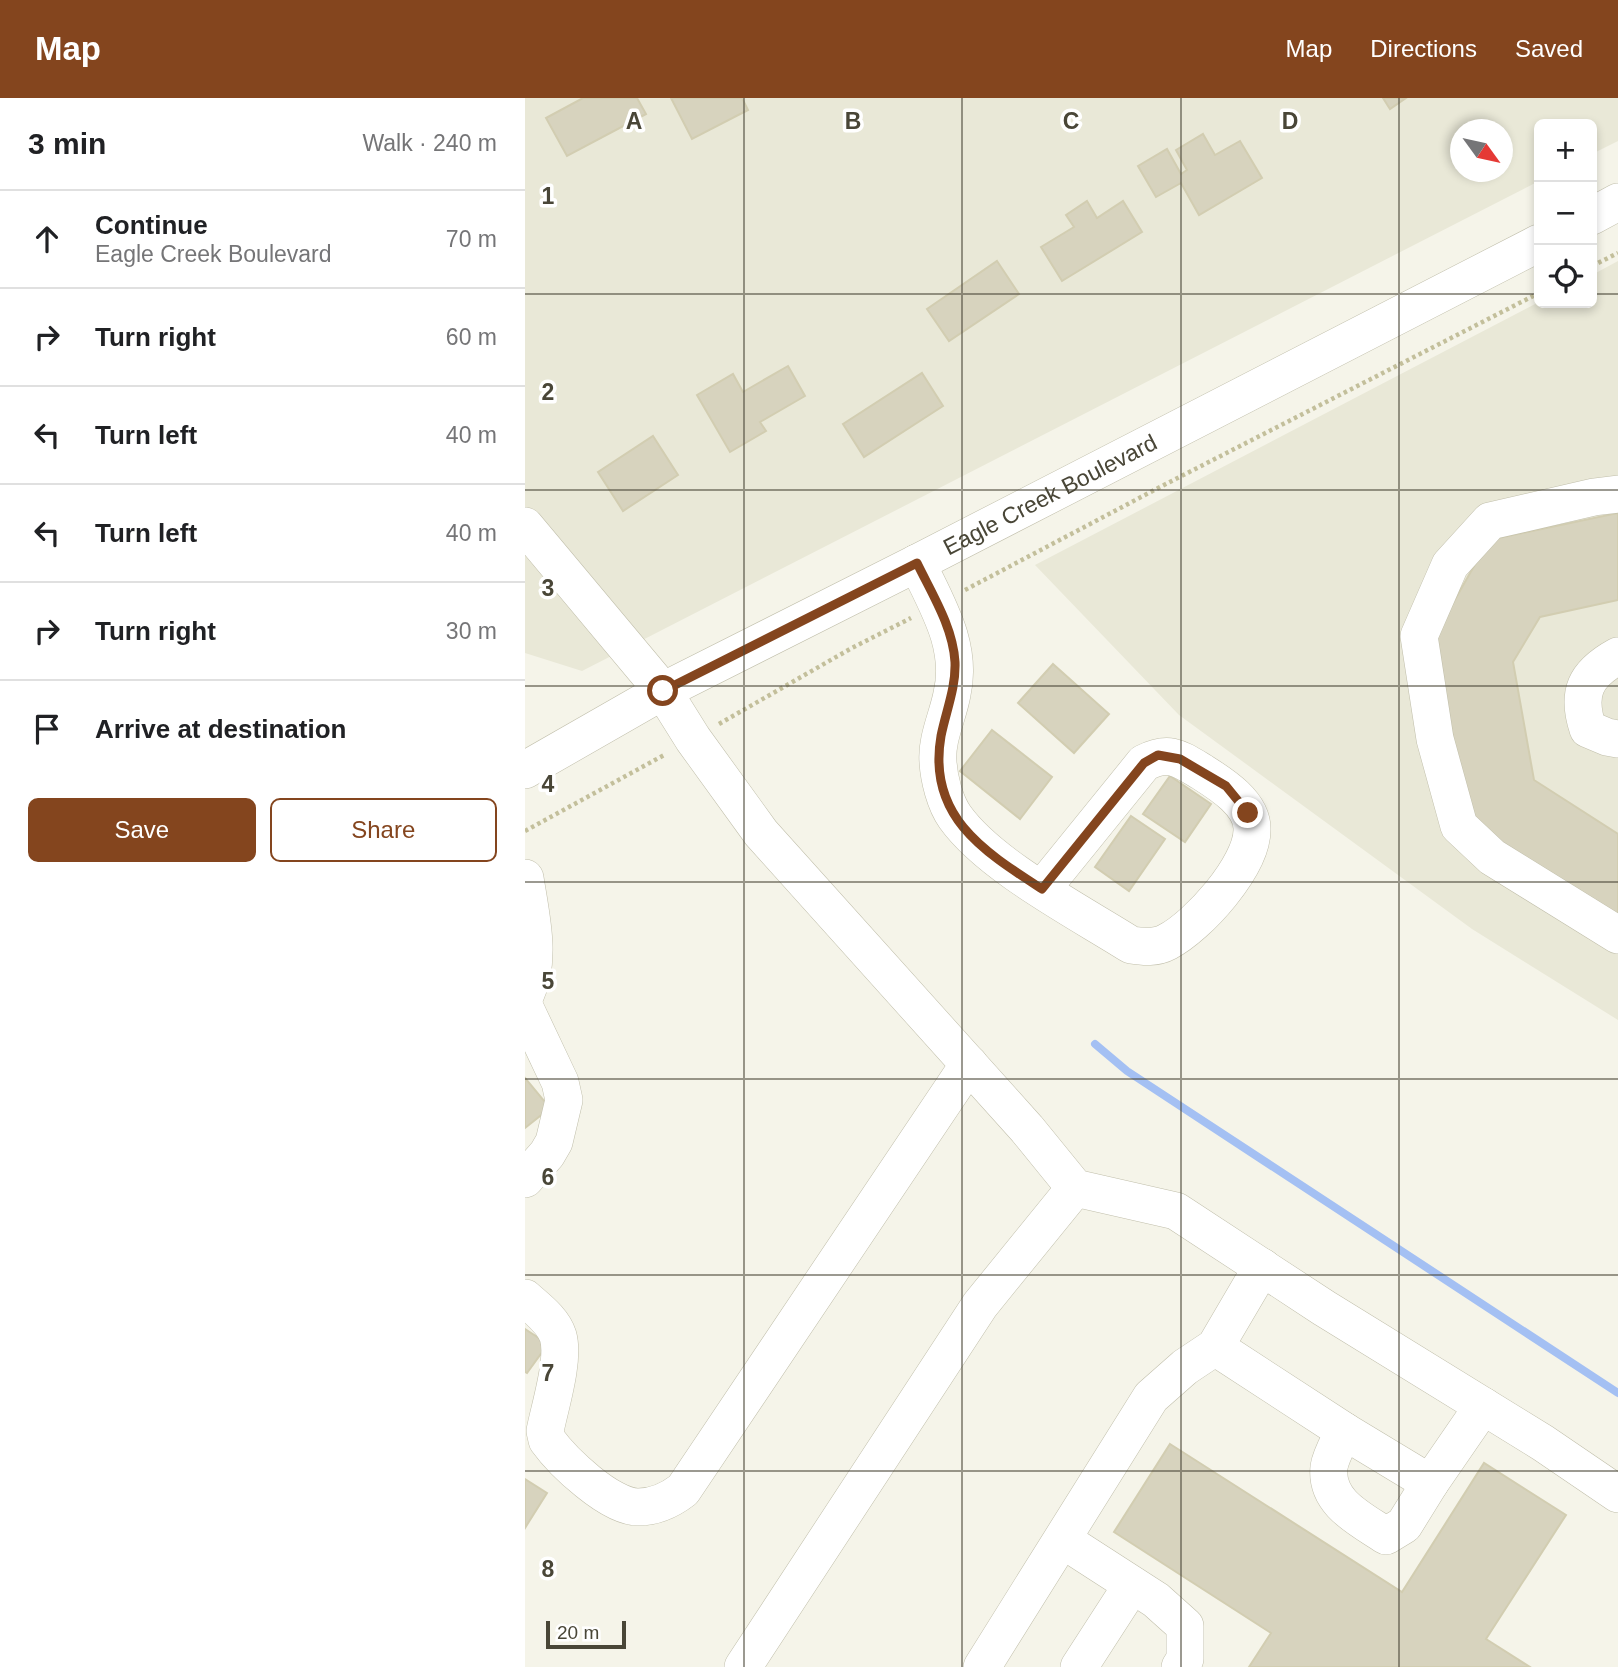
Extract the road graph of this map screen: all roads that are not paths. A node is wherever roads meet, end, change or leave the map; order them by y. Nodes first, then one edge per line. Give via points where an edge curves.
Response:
1 (1618, 202) edge
2 (1597, 213) edge
3 (1535, 245) edge
4 (1618, 494) edge
5 (525, 526) edge
6 (917, 563) junction
7 (1618, 656) edge
8 (663, 691) junction
9 (1618, 739) edge
10 (525, 770) edge
11 (525, 878) edge
12 (1042, 889) junction
13 (1618, 935) edge
14 (525, 996) edge
15 (525, 1008) edge
16 (969, 1064) junction
17 (525, 1179) edge
18 (1075, 1188) junction
19 (1262, 1266) junction
20 (525, 1298) edge
21 (1215, 1347) junction
22 (1483, 1406) junction
23 (1344, 1431) junction
24 (1430, 1483) junction
25 (1618, 1494) edge
26 (1063, 1540) junction
27 (1132, 1585) junction
28 (743, 1667) edge
29 (982, 1667) edge
30 (1079, 1667) edge
31 (1180, 1667) edge

1 - 2 street
3 - 6 street, Eagle Creek Boulevard
4 - 13 street via 1490,522 1450,565 1419,636 1435,739 1459,825 1492,857
5 - 8 street
6 - 8 street, Eagle Creek Boulevard
6 - 12 street via 951,635 953,692 938,760 953,815 972,839
7 - 9 street via 1602,665 1583,689 1581,709 1588,729
8 - 10 street, Eagle Creek Boulevard
8 - 16 street via 761,834
11 - 14 street via 534,954
12 - 12 street via 1131,945 1146,948 1167,942 1198,920 1225,892 1248,849 1252,830 1248,813 1226,786 1180,759 1158,755 1144,763
15 - 17 street via 564,1100 554,1142
16 - 18 street
16 - 20 street via 683,1490 667,1502 637,1507 616,1501 547,1440 559,1360 558,1336
18 - 19 street via 1176,1211
18 - 28 street via 980,1305
19 - 21 street
19 - 22 street
21 - 23 street
21 - 26 street via 1151,1397
22 - 24 street
22 - 25 street
23 - 24 street
23 - 24 street via 1329,1465 1330,1487 1347,1511 1386,1536 1404,1525
26 - 27 street
26 - 29 street
27 - 30 street
27 - 31 street via 1185,1626 1185,1659

